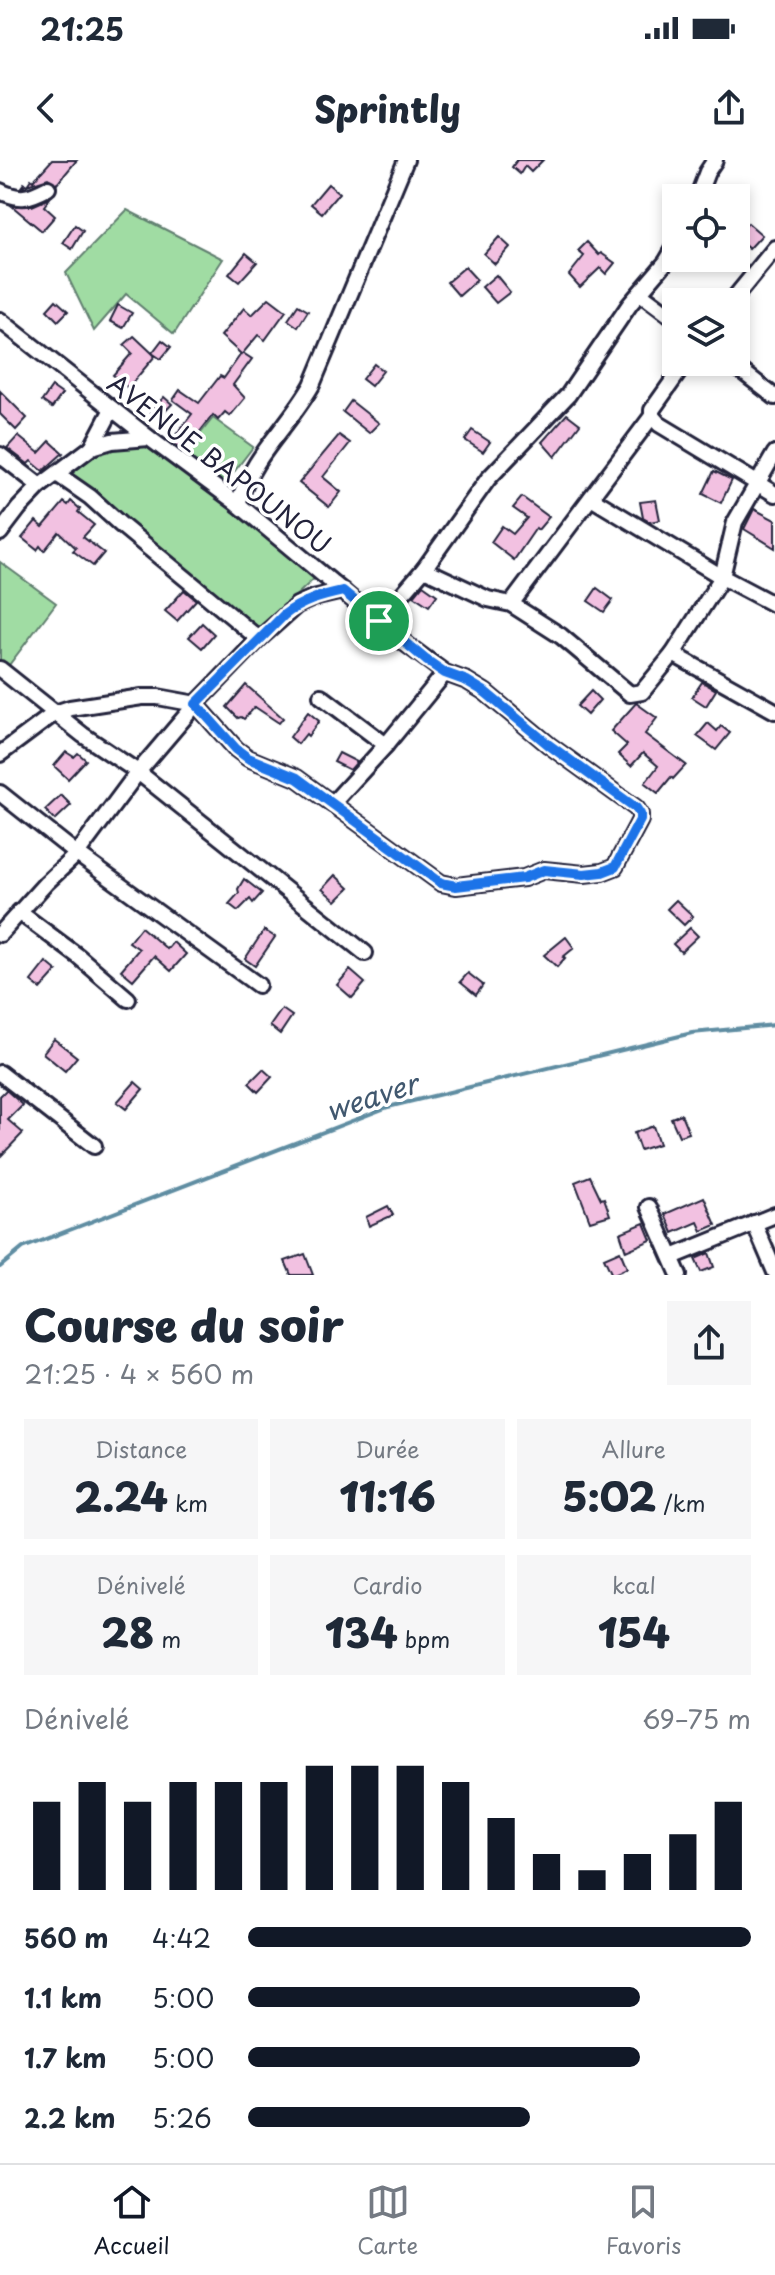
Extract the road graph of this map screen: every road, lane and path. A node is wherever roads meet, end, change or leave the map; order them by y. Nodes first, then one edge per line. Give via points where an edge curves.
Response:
1 (406, 160) edge
2 (715, 160) edge
3 (702, 184) edge
4 (48, 188) dead end
5 (0, 191) edge
6 (773, 254) edge
7 (662, 267) edge
8 (743, 288) edge
9 (640, 293) junction
10 (662, 310) edge
11 (0, 320) edge
12 (676, 376) edge
13 (748, 376) edge
14 (775, 397) edge
15 (112, 409) junction
16 (652, 416) junction
17 (149, 438) junction
18 (92, 447) junction
19 (775, 453) edge
20 (0, 455) edge
21 (57, 474) junction
22 (759, 484) junction
23 (40, 486) junction
24 (775, 494) edge
25 (591, 498) junction
26 (238, 504) junction
27 (0, 533) edge
28 (424, 569) junction
29 (722, 577) junction
30 (343, 591) junction
31 (511, 604) junction
32 (775, 605) edge
33 (379, 621) junction
34 (259, 639) junction
35 (673, 654) junction
36 (0, 669) edge
37 (445, 673) junction
38 (321, 696) dead end
39 (196, 704) junction
40 (775, 711) edge
41 (55, 713) junction
42 (386, 745) junction
43 (0, 754) edge
44 (138, 772) junction
45 (0, 793) edge
46 (332, 804) junction
47 (77, 854) junction
48 (19, 912) junction
49 (0, 934) edge
50 (365, 953) dead end
51 (258, 985) dead end
52 (128, 999) dead end
53 (0, 1073) edge
54 (94, 1146) dead end
55 (649, 1207) dead end
56 (775, 1215) edge
57 (754, 1223) junction
58 (672, 1257) junction
59 (775, 1272) edge
60 (679, 1275) edge

1 - 26 street via 312,385 254,464
2 - 3 street
4 - 5 street via 26,199
6 - 8 street
7 - 9 street
9 - 10 street
9 - 28 street via 568,395 488,479
11 - 15 street, AVENUE BAPOUNOU
12 - 16 street
13 - 14 street
15 - 17 street, AVENUE BAPOUNOU
15 - 18 street
16 - 22 street
16 - 25 street
17 - 18 street
17 - 26 street, AVENUE BAPOUNOU
18 - 21 street
19 - 22 street
20 - 23 street
21 - 23 street
21 - 34 street
22 - 24 street
22 - 29 street via 735,522
23 - 27 street
25 - 29 street
25 - 31 street
26 - 30 street, AVENUE BAPOUNOU
28 - 31 street
28 - 33 street
29 - 32 street
29 - 35 street
30 - 33 street, AVENUE BAPOUNOU
30 - 34 street via 297,605
31 - 35 street via 561,636 630,694 642,692
33 - 37 street, AVENUE BAPOUNOU
34 - 39 street
35 - 40 street
36 - 41 street
37 - 42 street
37 - 46 street, AVENUE BAPOUNOU via 485,692 640,814 615,867 584,874 544,870 524,878 456,886 441,883
38 - 42 street
39 - 41 street via 142,697
39 - 44 street
39 - 46 street via 248,758 297,778
41 - 43 street
41 - 44 street
42 - 46 street
44 - 47 street
44 - 50 street
45 - 47 street
47 - 48 street
47 - 51 street
48 - 49 street
48 - 52 street
53 - 54 street
55 - 58 street
56 - 57 street
57 - 58 street
57 - 59 street
58 - 60 street

